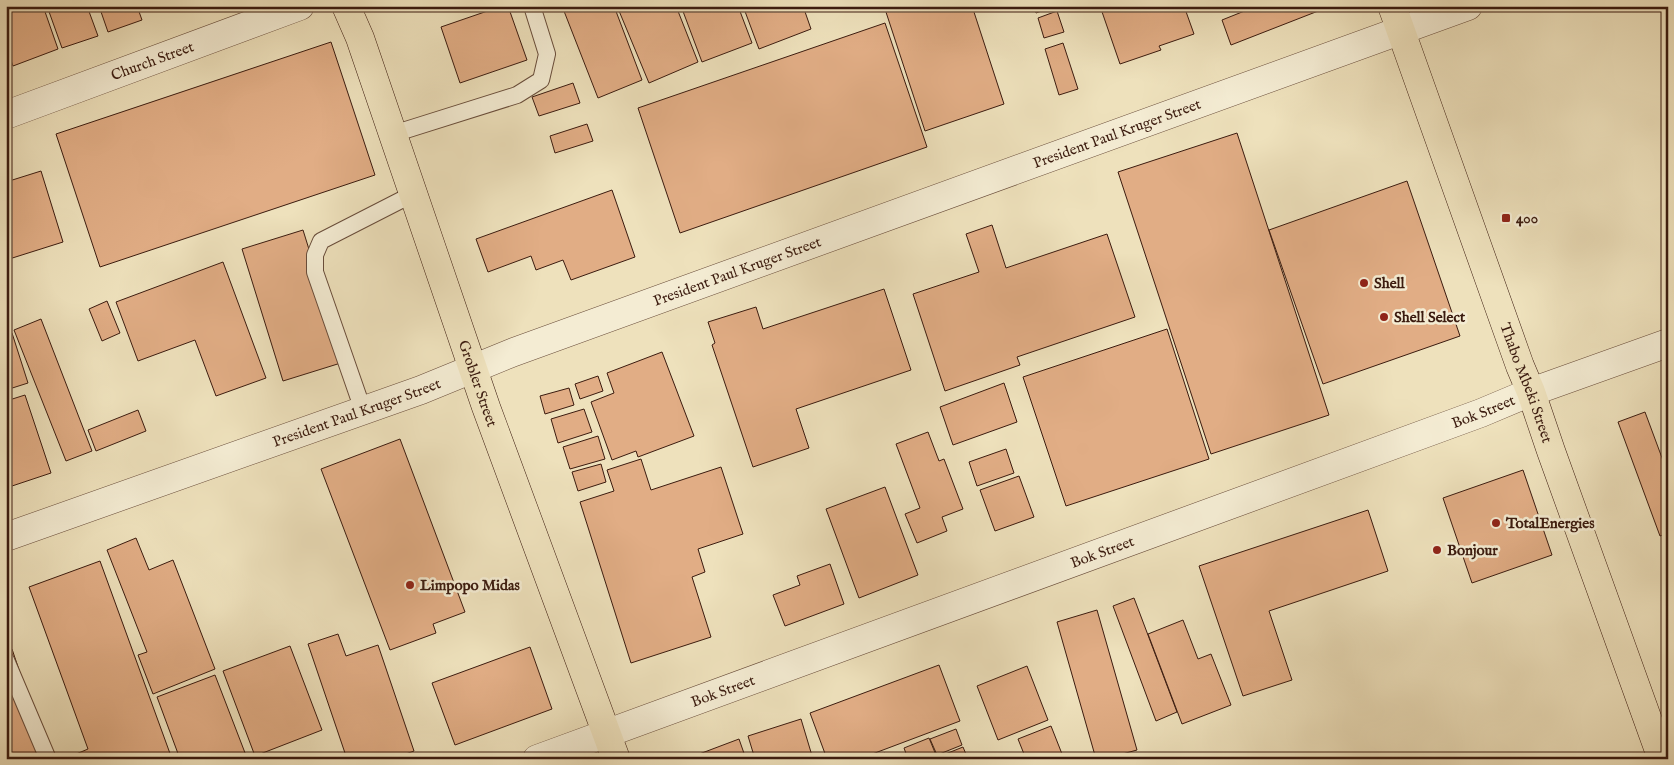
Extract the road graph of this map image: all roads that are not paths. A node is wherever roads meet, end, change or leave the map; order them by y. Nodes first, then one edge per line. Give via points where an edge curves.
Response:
1 (300, 6) edge
2 (346, 6) edge
3 (532, 6) edge
4 (1392, 6) edge
5 (1468, 6) edge
6 (1401, 31) junction
7 (6, 115) edge
8 (393, 134) junction
9 (413, 194) junction
10 (1668, 343) edge
11 (472, 368) junction
12 (1531, 392) junction
13 (363, 410) junction
14 (6, 538) edge
15 (6, 660) edge
16 (607, 734) junction
17 (48, 759) edge
18 (537, 759) edge
19 (616, 759) edge
20 (1662, 759) edge

1 - 7 street, Church Street
2 - 8 main road, Grobler Street
3 - 8 lane via 547,54 541,80 517,95
4 - 6 main road, Thabo Mbeki Street
5 - 6 street, President Paul Kruger Street
6 - 11 street, President Paul Kruger Street
6 - 12 main road, Thabo Mbeki Street
8 - 9 main road, Grobler Street
9 - 11 main road, Grobler Street
9 - 13 lane via 320,241 315,255 315,272
10 - 12 street, Bok Street
11 - 13 street, President Paul Kruger Street
11 - 16 main road, Grobler Street
12 - 16 street, Bok Street
12 - 20 main road, Thabo Mbeki Street
13 - 14 street, President Paul Kruger Street
15 - 17 lane
16 - 18 street, Bok Street
16 - 19 main road, Grobler Street

